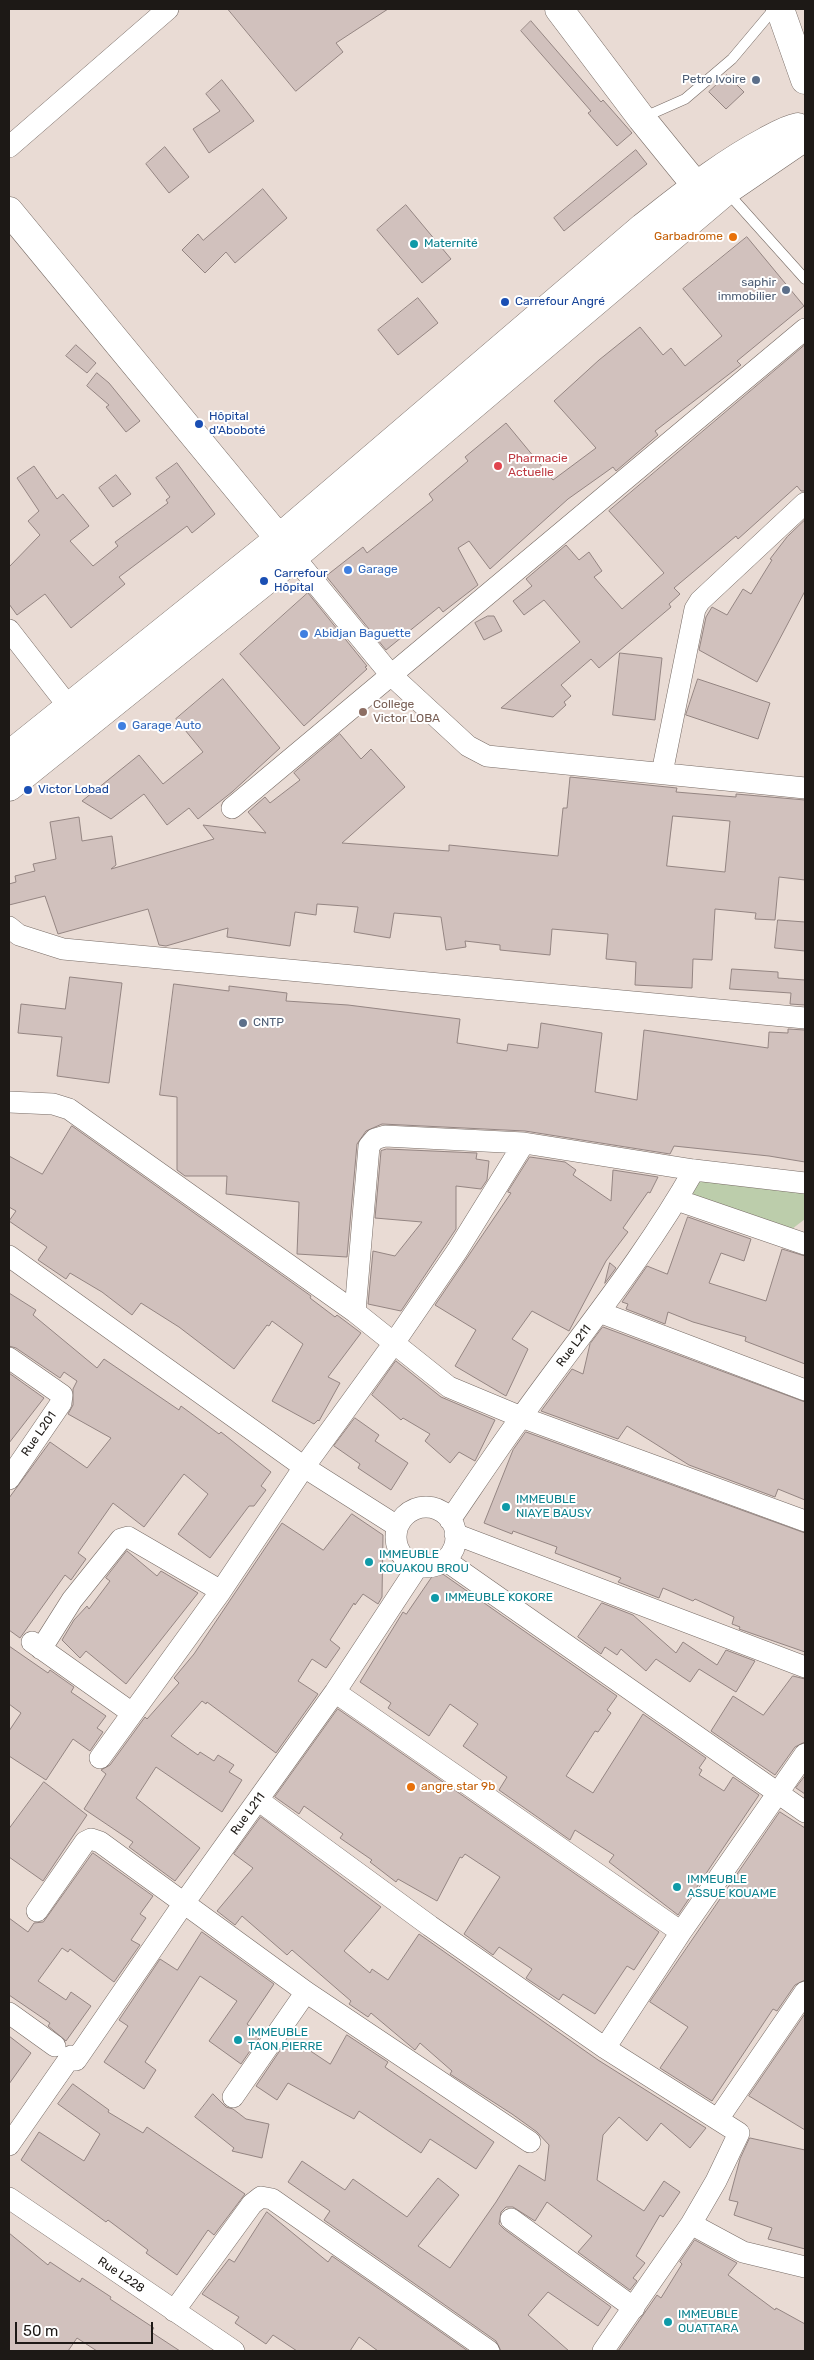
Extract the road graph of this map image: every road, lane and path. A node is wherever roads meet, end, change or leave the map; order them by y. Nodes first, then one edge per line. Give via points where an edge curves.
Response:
1 (168, 9) edge
2 (559, 9) edge
3 (774, 9) edge
4 (780, 9) edge
5 (803, 67) edge
6 (642, 118) junction
7 (805, 125) edge
8 (805, 137) edge
9 (9, 147) edge
10 (711, 193) junction
11 (9, 211) edge
12 (805, 279) edge
13 (805, 329) edge
14 (805, 502) edge
15 (286, 548) junction
16 (9, 630) edge
17 (391, 676) junction
18 (69, 707) junction
19 (9, 755) edge
20 (662, 773) junction
21 (9, 787) edge
22 (805, 788) edge
23 (232, 808) dead end
24 (9, 927) edge
25 (805, 1018) edge
26 (9, 1102) edge
27 (524, 1143) junction
28 (694, 1170) junction
29 (805, 1183) edge
30 (677, 1200) junction
31 (805, 1244) edge
32 (9, 1256) edge
33 (355, 1312) junction
34 (599, 1312) junction
35 (394, 1343) junction
36 (9, 1358) edge
37 (805, 1390) edge
38 (521, 1417) junction
39 (304, 1467) junction
40 (9, 1479) edge
41 (805, 1522) edge
42 (397, 1526) junction
43 (453, 1527) junction
44 (445, 1560) junction
45 (418, 1566) junction
46 (221, 1591) junction
47 (805, 1667) edge
48 (335, 1692) junction
49 (132, 1713) junction
50 (805, 1754) edge
51 (100, 1758) dead end
52 (777, 1793) junction
53 (258, 1800) junction
54 (805, 1812) edge
55 (184, 1903) junction
56 (37, 1911) dead end
57 (681, 1932) junction
58 (306, 1992) junction
59 (805, 1992) edge
60 (9, 2013) edge
61 (605, 2048) junction
62 (67, 2054) junction
63 (233, 2097) dead end
64 (718, 2118) junction
65 (530, 2142) dead end
66 (9, 2145) edge
67 (9, 2198) edge
68 (511, 2219) dead end
69 (692, 2224) junction
70 (805, 2268) edge
71 (634, 2308) junction
72 (174, 2311) junction
73 (234, 2351) edge
74 (489, 2351) edge
75 (604, 2351) edge

1 - 9 street
2 - 6 main road
3 - 6 lane via 732,59 685,99
4 - 5 main road
6 - 10 main road
7 - 10 main road via 748,150
8 - 10 main road
10 - 12 lane
10 - 15 main road via 644,227
11 - 15 main road
13 - 17 street
14 - 20 street via 700,601 695,610
15 - 17 street
15 - 18 main road
15 - 21 main road
16 - 18 street
17 - 20 street via 468,746 487,756
17 - 23 street
18 - 19 main road
20 - 22 street
24 - 25 street via 19,935 63,949
26 - 33 street via 53,1104 69,1109
27 - 28 street
27 - 33 street via 384,1136 375,1139 369,1146
27 - 35 street via 457,1251
28 - 29 street
28 - 30 street, Rue L211
30 - 31 street
30 - 34 street, Rue L211
32 - 39 street
33 - 35 street
34 - 37 street
34 - 38 street, Rue L211
35 - 38 street via 449,1386
35 - 39 street
36 - 40 street, Rue L201 via 62,1395 61,1403
38 - 41 street
38 - 43 street, Rue L211
39 - 42 street
39 - 46 street
42 - 43 street via 407,1513 421,1507 437,1510
42 - 45 street via 397,1546 409,1562
43 - 44 street via 451,1552
43 - 47 street
44 - 45 street via 428,1567
44 - 52 street
45 - 48 street, Rue L211
46 - 49 street
46 - 49 street via 128,1537 121,1540 36,1645
48 - 53 street, Rue L211
48 - 57 street
49 - 51 street
50 - 52 street
52 - 54 street
52 - 57 street
53 - 55 street, Rue L211
53 - 61 street
55 - 56 street via 100,1842 92,1840 85,1842
55 - 58 street
55 - 62 street, Rue L211
57 - 61 street
58 - 63 street
58 - 65 street
59 - 64 street
60 - 62 street
61 - 64 street
62 - 66 street, Rue L211
64 - 69 street via 739,2133
67 - 72 street, Rue L228
68 - 71 street
69 - 70 street via 743,2252
69 - 71 street
71 - 75 street
72 - 73 street, Rue L228
72 - 74 street via 252,2204 261,2197 272,2199

